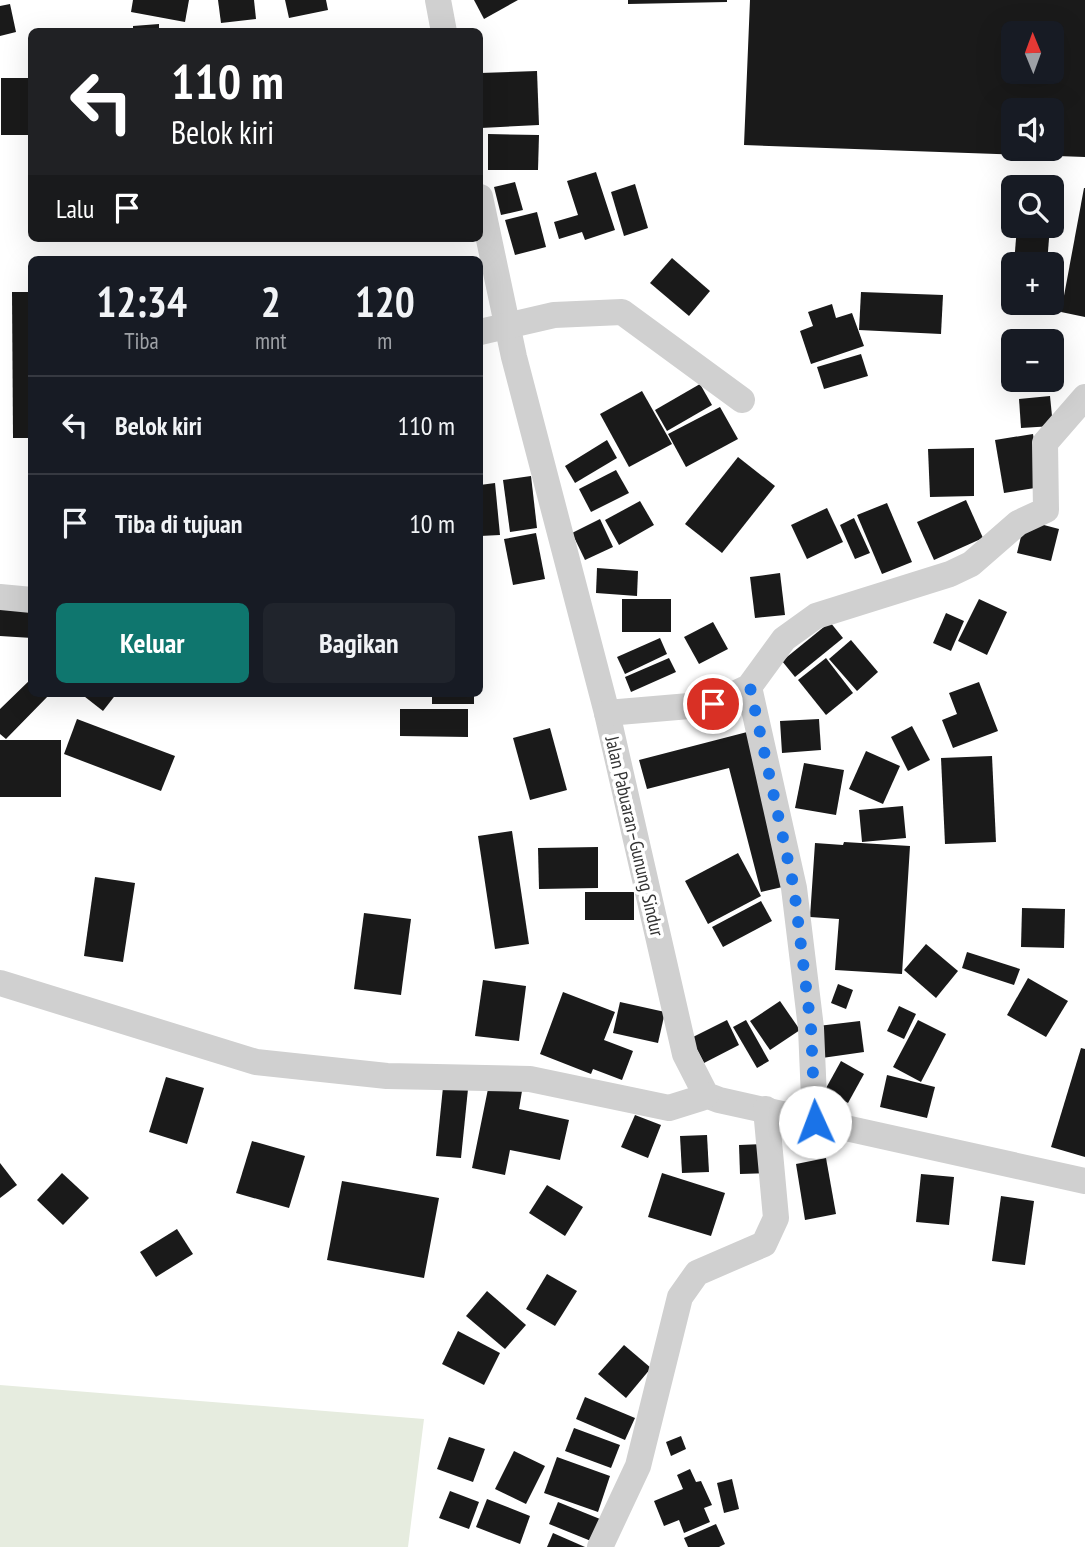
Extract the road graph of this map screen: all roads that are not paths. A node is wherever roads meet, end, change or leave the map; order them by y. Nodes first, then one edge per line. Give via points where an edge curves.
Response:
1 (438, 0) edge
2 (443, 28) edge
3 (483, 211) edge
4 (507, 327) junction
5 (483, 331) edge
6 (1085, 397) edge
7 (742, 400) dead end
8 (0, 597) edge
9 (28, 600) edge
10 (750, 687) junction
11 (607, 713) junction
12 (0, 983) edge
13 (706, 1095) junction
14 (766, 1110) junction
15 (815, 1122) junction
16 (1085, 1181) edge
17 (600, 1547) edge

1 - 2 street
3 - 4 street, Jalan Pabuaran–Gunung Sindur
4 - 5 street
4 - 7 street via 554,315 622,312
4 - 11 street, Jalan Pabuaran–Gunung Sindur
6 - 10 street via 1045,443 1046,510 1018,523 971,564 950,574 816,616 784,639
8 - 9 street
10 - 11 street via 713,704
10 - 15 street via 794,888 811,1028
11 - 13 street, Jalan Pabuaran–Gunung Sindur via 685,1054
12 - 13 street via 256,1062 387,1076 530,1079 669,1108
13 - 14 street
14 - 15 street
14 - 17 street via 776,1218 764,1244 697,1273 680,1297 638,1466
15 - 16 street

